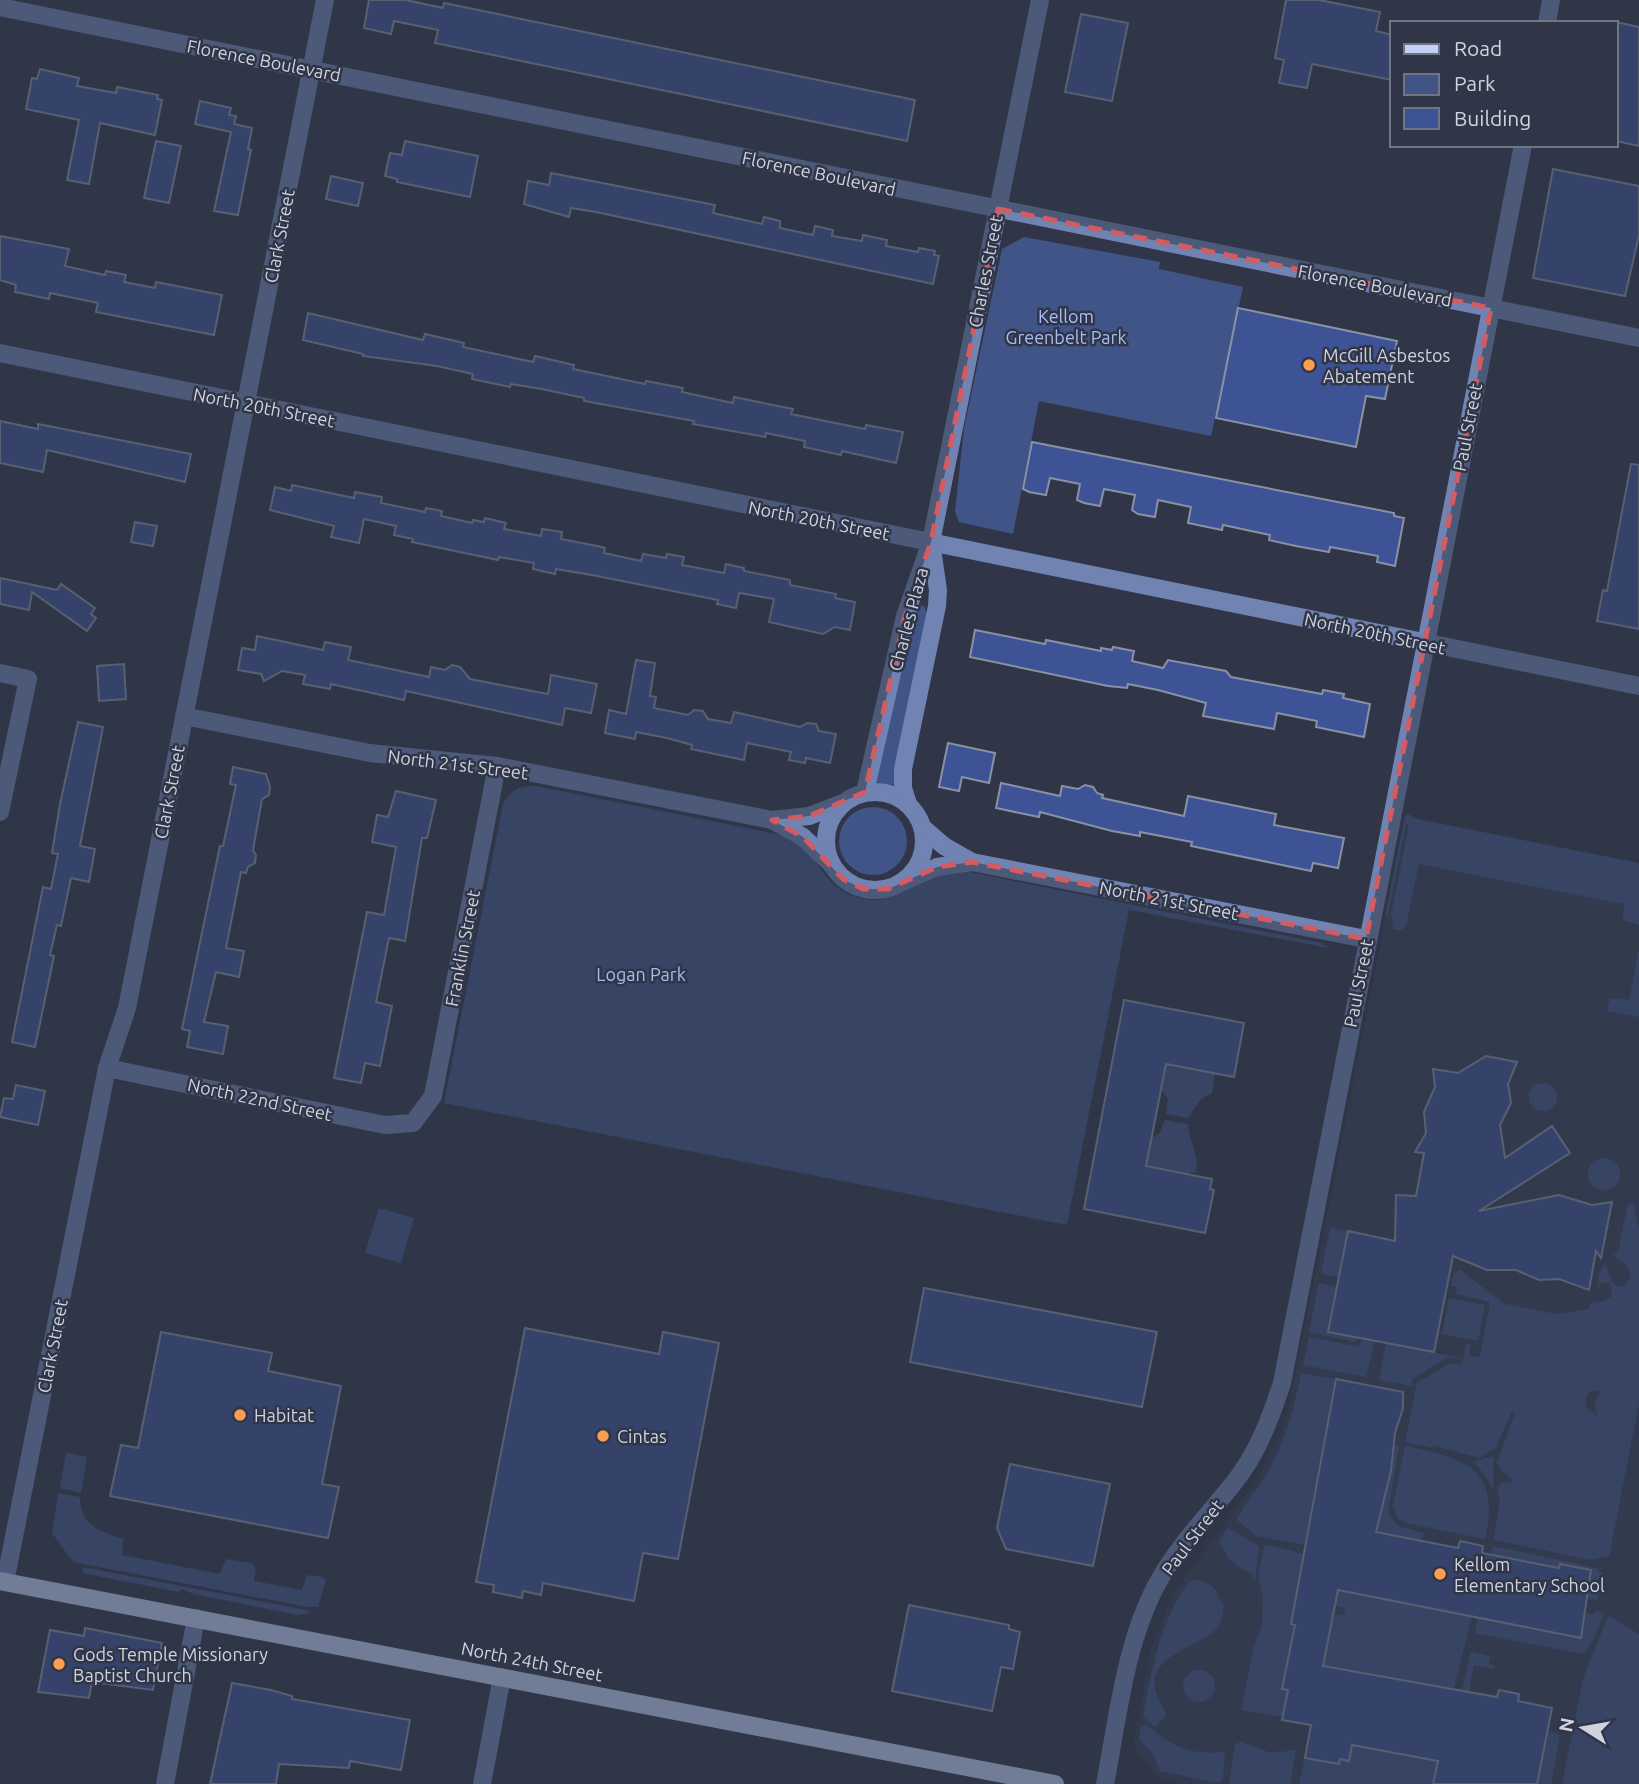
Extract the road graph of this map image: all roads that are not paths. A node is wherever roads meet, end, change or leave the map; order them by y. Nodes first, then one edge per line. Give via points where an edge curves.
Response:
1 (325, 0) edge
2 (1040, 0) edge
3 (1551, 0) edge
4 (0, 7) edge
5 (1547, 21) edge
6 (312, 69) junction
7 (1522, 147) edge
8 (998, 209) junction
9 (1490, 308) junction
10 (1639, 338) edge
11 (0, 353) edge
12 (246, 403) junction
13 (931, 542) junction
14 (1424, 643) junction
15 (0, 673) edge
16 (1639, 686) edge
17 (184, 716) junction
18 (497, 766) junction
19 (865, 792) junction
20 (843, 803) junction
21 (908, 804) junction
22 (0, 812) edge
23 (772, 820) junction
24 (922, 827) junction
25 (972, 862) junction
26 (832, 865) junction
27 (904, 881) junction
28 (1366, 939) junction
29 (107, 1068) junction
30 (413, 1123) joint
31 (2, 1581) edge
32 (196, 1618) junction
33 (502, 1677) junction
34 (165, 1784) edge
35 (482, 1784) edge
36 (1055, 1784) edge
37 (1105, 1784) edge

1 - 6 street, Clark Street
2 - 8 street, Charles Street
3 - 5 street
4 - 6 street, Florence Boulevard
6 - 8 street, Florence Boulevard
6 - 12 street, Clark Street
7 - 9 street, Paul Street
8 - 9 street, Florence Boulevard
8 - 13 street, Charles Street
9 - 10 street, Florence Boulevard
9 - 14 street, Paul Street
11 - 12 street, North 20th Street
12 - 13 street, North 20th Street
12 - 17 street, Clark Street
13 - 14 street, North 20th Street
13 - 19 street, Charles Plaza via 905,616
13 - 21 street, Charles Plaza via 938,590 903,769
14 - 16 street, North 20th Street
14 - 28 street, Paul Street
15 - 22 street via 28,678
17 - 18 street, North 21st Street via 370,753
17 - 29 street, Clark Street via 127,1008
18 - 23 street, North 21st Street
18 - 30 street, Franklin Street via 433,1096
19 - 20 street
19 - 21 street via 896,796
20 - 23 street via 809,817
20 - 26 street via 827,831
21 - 24 street
23 - 26 street via 803,837
24 - 25 street
24 - 27 street via 921,858
25 - 27 street via 937,867
25 - 28 street, North 21st Street
26 - 27 street via 843,879 863,889 888,888
28 - 37 street, Paul Street via 1269,1425 1250,1458 1175,1555 1148,1603 1131,1655
29 - 30 street, North 22nd Street via 385,1125
29 - 31 street, Clark Street
31 - 32 main road, North 24th Street
32 - 33 main road, North 24th Street
32 - 34 street
33 - 35 street
33 - 36 main road, North 24th Street

